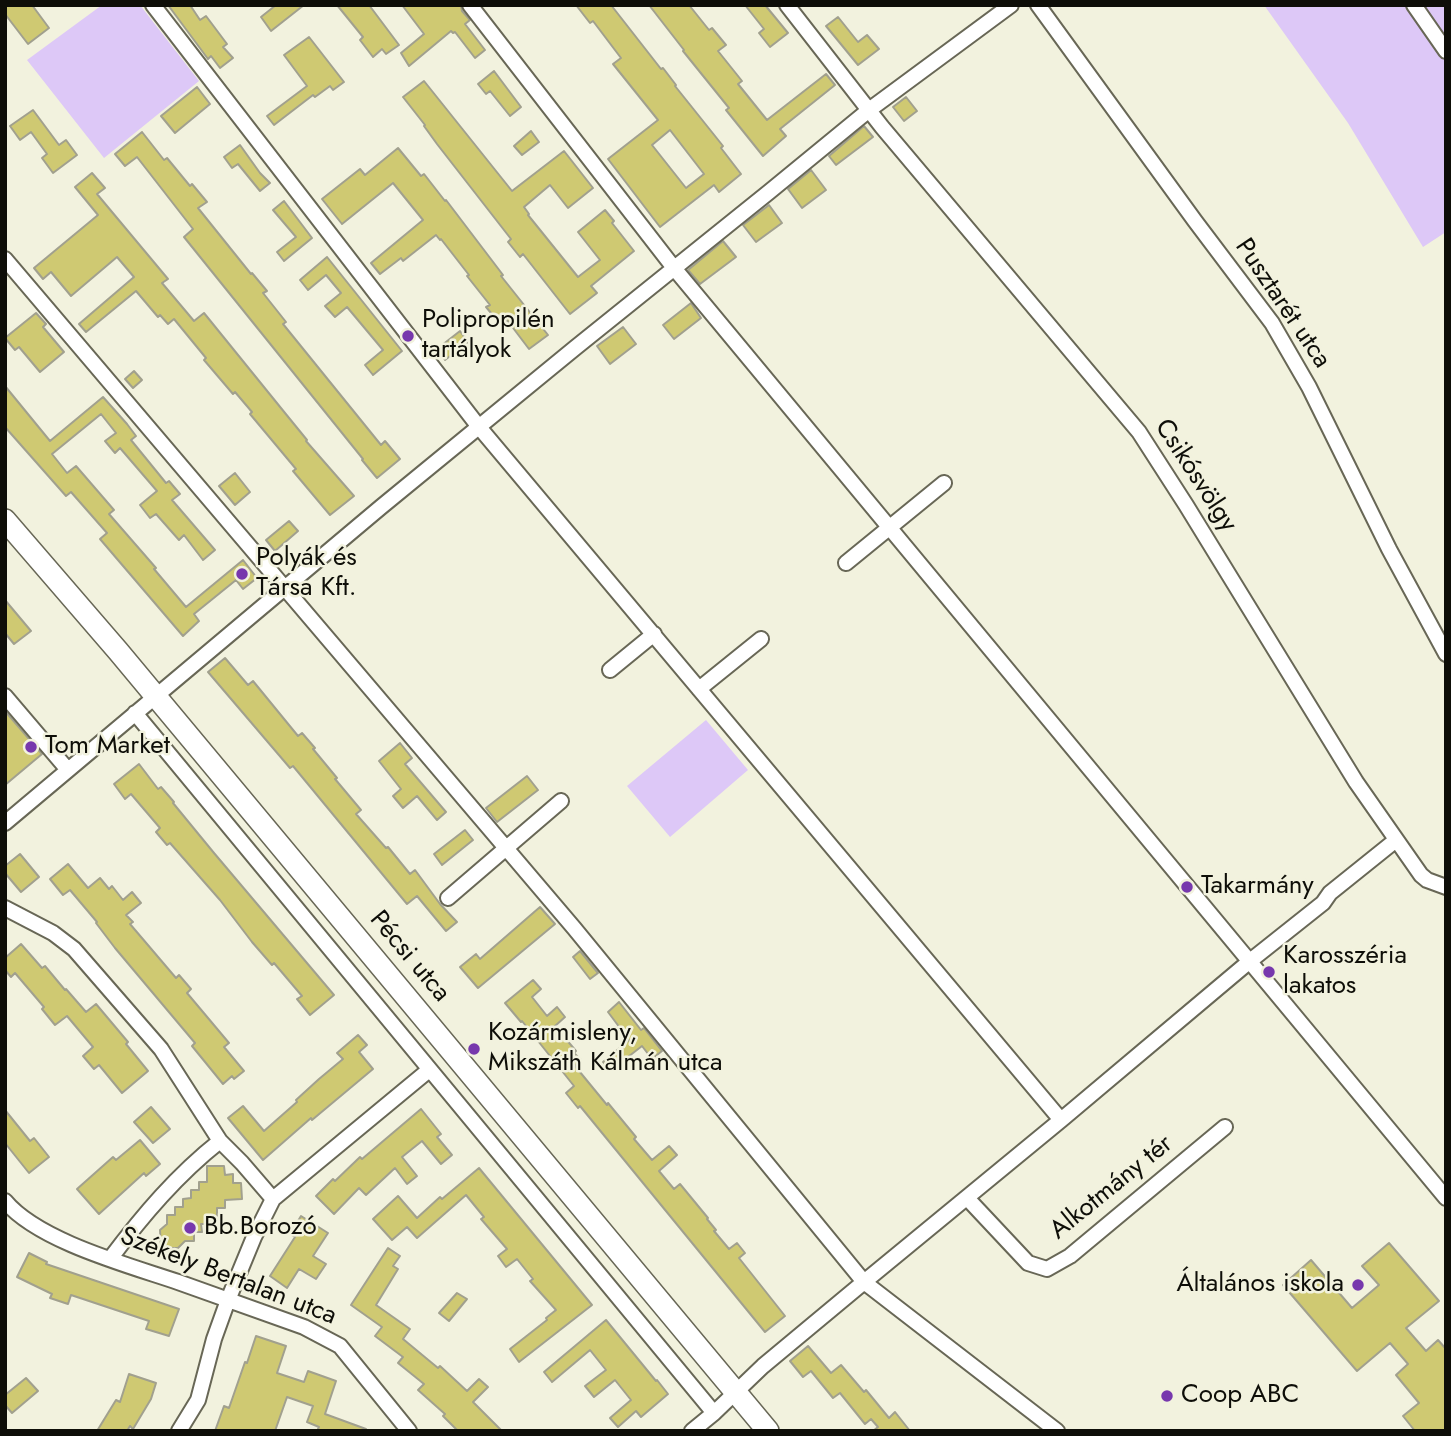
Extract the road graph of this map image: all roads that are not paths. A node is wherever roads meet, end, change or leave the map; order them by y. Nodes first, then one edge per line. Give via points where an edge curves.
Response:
1 (153, 5) edge
2 (470, 5) edge
3 (787, 5) edge
4 (1011, 5) edge
5 (1038, 5) edge
6 (1414, 5) edge
7 (1446, 51) edge
8 (869, 110) junction
9 (5, 259) edge
10 (674, 268) junction
11 (479, 427) junction
12 (944, 483) dead end
13 (5, 520) edge
14 (889, 527) junction
15 (846, 563) dead end
16 (285, 587) junction
17 (653, 634) junction
18 (761, 639) dead end
19 (1446, 654) edge
20 (610, 670) dead end
21 (699, 689) junction
22 (5, 696) edge
23 (156, 696) junction
24 (135, 713) junction
25 (68, 770) junction
26 (561, 801) dead end
27 (5, 823) edge
28 (1396, 840) junction
29 (506, 848) junction
30 (1446, 874) edge
31 (1439, 885) edge
32 (448, 898) dead end
33 (5, 908) edge
34 (1250, 961) junction
35 (429, 1070) junction
36 (1062, 1120) junction
37 (1225, 1128) dead end
38 (220, 1141) junction
39 (967, 1198) junction
40 (1446, 1198) edge
41 (273, 1199) junction
42 (5, 1201) edge
43 (110, 1259) junction
44 (864, 1282) junction
45 (228, 1300) junction
46 (736, 1392) junction
47 (713, 1413) junction
48 (403, 1429) edge
49 (179, 1431) edge
50 (692, 1431) edge
51 (768, 1431) edge
52 (1057, 1431) edge

1 - 11 street
2 - 10 street
3 - 8 street, Csikósvölgy
4 - 8 street
5 - 19 street, Pusztarét utca via 1272,323 1310,387
6 - 7 street
8 - 10 street
8 - 28 street, Csikósvölgy via 1139,432
9 - 16 street
10 - 11 street
10 - 14 street
11 - 16 street
11 - 17 street
12 - 14 street
13 - 23 main road, Pécsi utca
14 - 15 street
14 - 34 street
16 - 23 street
16 - 29 street
17 - 20 street
17 - 21 street
18 - 21 street
21 - 36 street
22 - 25 street
23 - 24 street
23 - 46 main road, Pécsi utca
24 - 25 street
24 - 35 street
25 - 27 street
26 - 29 street
28 - 31 street, Csikósvölgy via 1421,875
28 - 34 street
29 - 32 street
29 - 44 street
30 - 31 street, Csikósvölgy
33 - 38 street via 74,949 161,1049
34 - 36 street
34 - 40 street
35 - 41 street
35 - 47 street
36 - 39 street
37 - 39 street, Alkotmány tér via 1070,1256 1047,1269 1028,1263
38 - 41 street
38 - 43 street via 177,1178
39 - 44 street
41 - 45 street
42 - 43 street, Székely Bertalan utca via 35,1225
43 - 45 street, Székely Bertalan utca
44 - 46 street
44 - 52 street
45 - 48 street, Székely Bertalan utca via 304,1327 340,1346
45 - 49 street via 198,1400
46 - 47 street
46 - 51 main road, Pécsi utca
47 - 50 street

